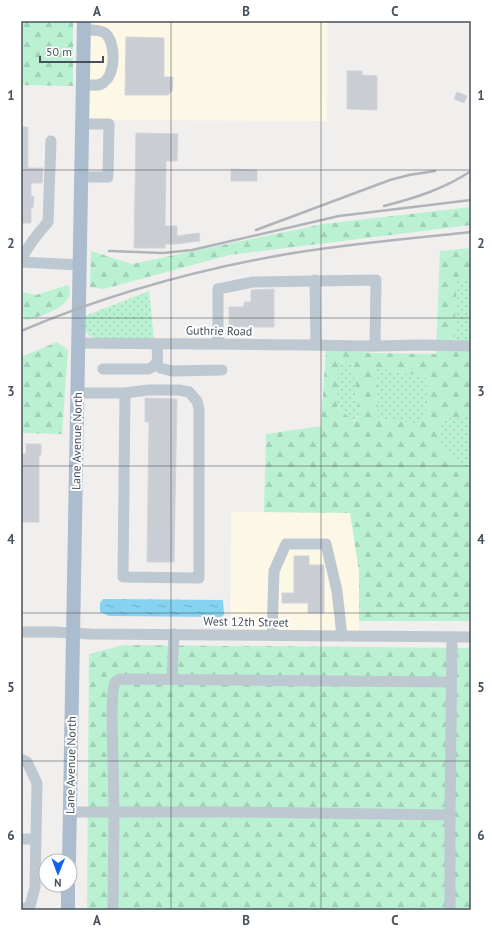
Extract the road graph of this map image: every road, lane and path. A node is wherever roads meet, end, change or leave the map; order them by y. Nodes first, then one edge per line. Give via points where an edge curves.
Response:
1 (84, 26) edge
2 (83, 84) junction
3 (82, 124) junction
4 (51, 141) dead end
5 (81, 177) junction
6 (21, 261) edge
7 (80, 265) junction
8 (315, 280) junction
9 (79, 343) junction
10 (158, 344) junction
11 (218, 344) junction
12 (316, 345) junction
13 (375, 346) junction
14 (471, 346) edge
15 (157, 363) junction
16 (103, 369) dead end
17 (222, 370) dead end
18 (78, 393) junction
19 (125, 393) junction
20 (21, 632) edge
21 (73, 633) junction
22 (174, 634) junction
23 (272, 635) junction
24 (342, 636) junction
25 (452, 637) junction
26 (471, 637) edge
27 (172, 680) junction
28 (450, 682) junction
29 (21, 758) edge
30 (70, 812) junction
31 (114, 812) junction
32 (450, 815) junction
33 (21, 839) edge
34 (36, 839) junction
35 (69, 853) edge
36 (68, 893) edge
37 (22, 910) edge
38 (68, 910) edge
39 (113, 910) edge
40 (450, 910) edge

1 - 2 main road, Lane Avenue North
1 - 2 street via 106,34 112,44 113,57 112,70 104,83
2 - 3 main road, Lane Avenue North
3 - 5 main road, Lane Avenue North
3 - 5 street via 109,124 108,177
4 - 6 street via 48,222 25,251
5 - 7 main road, Lane Avenue North
6 - 7 street
7 - 9 main road, Lane Avenue North
8 - 11 street via 253,282 218,289
8 - 12 street
8 - 13 street via 376,280
9 - 10 street, Guthrie Road
9 - 18 main road, Lane Avenue North
10 - 11 street, Guthrie Road
10 - 15 street
11 - 12 street, Guthrie Road
12 - 13 street, Guthrie Road
13 - 14 street, Guthrie Road
15 - 16 street via 148,369
15 - 17 street via 160,368 172,371
18 - 19 street
18 - 21 main road, Lane Avenue North
19 - 19 street via 179,390 189,392 196,401 199,409 199,578 124,577
20 - 21 street, West 12th Street
21 - 22 street, West 12th Street
21 - 30 main road, Lane Avenue North
22 - 23 street, West 12th Street
22 - 27 street
23 - 24 street, West 12th Street
23 - 24 street via 274,570 286,544 326,544 337,591
24 - 25 street, West 12th Street
25 - 26 street, West 12th Street
25 - 28 street
27 - 28 street
27 - 31 street via 120,679 115,682 112,713
28 - 32 street
29 - 34 street via 27,762 37,783
30 - 31 street
30 - 35 main road, Lane Avenue North
31 - 32 street
31 - 39 street
32 - 40 street
33 - 34 street
34 - 37 street via 35,887 30,906
36 - 38 main road

